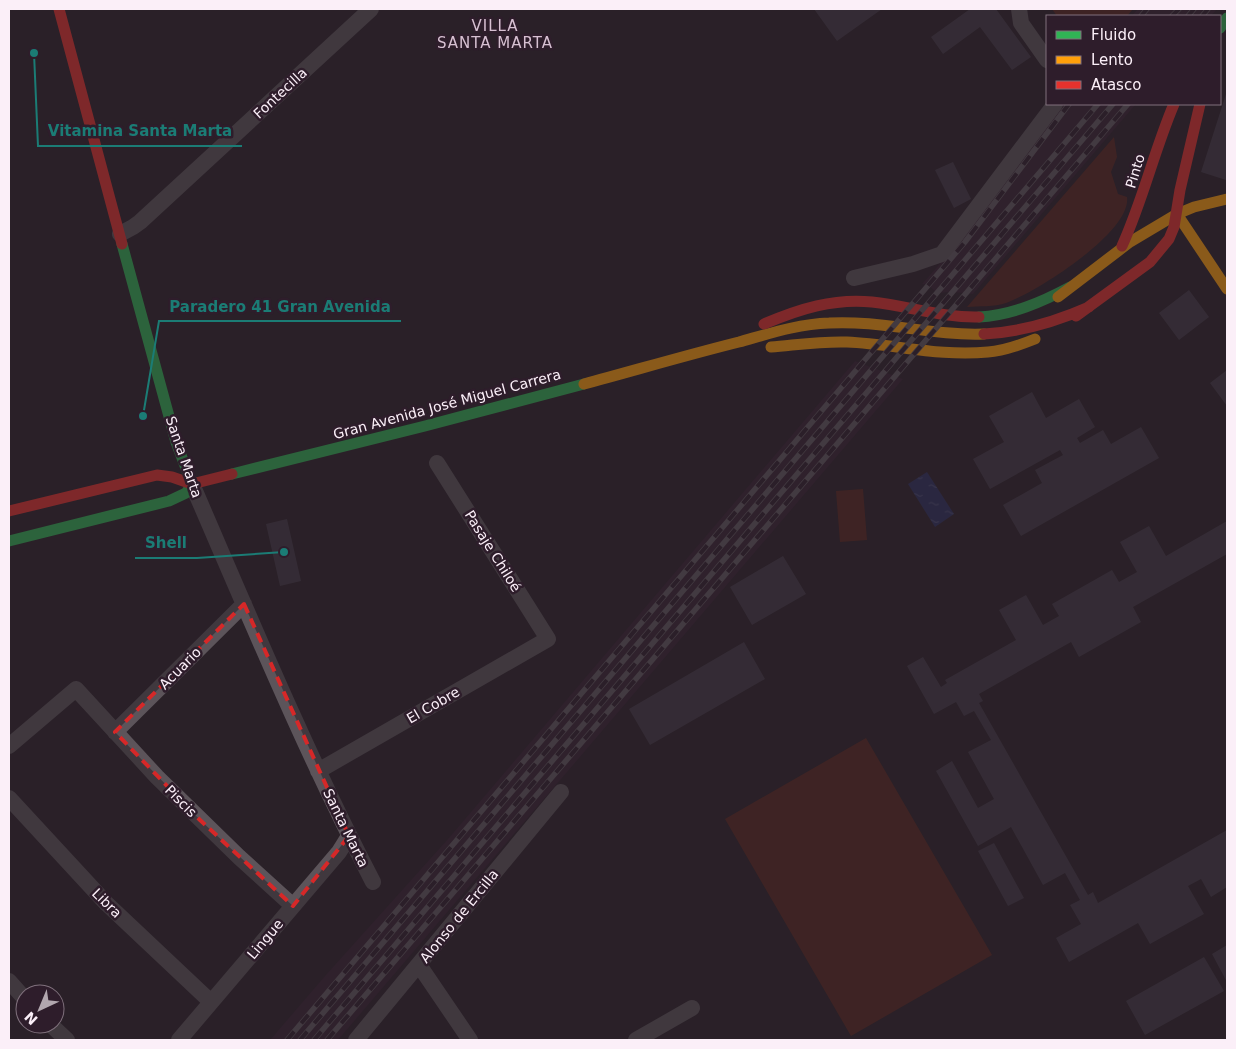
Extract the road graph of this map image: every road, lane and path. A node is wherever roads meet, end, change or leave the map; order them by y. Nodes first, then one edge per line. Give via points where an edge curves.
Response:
1 (59, 9) edge
2 (371, 9) edge
3 (1019, 9) edge
4 (1046, 59) edge
5 (1054, 105) edge
6 (1174, 105) edge
7 (1200, 105) edge
8 (1227, 199) edge
9 (1177, 214) junction
10 (120, 234) junction
11 (1122, 246) junction
12 (854, 278) dead end
13 (1070, 287) junction
14 (1227, 289) edge
15 (1089, 307) junction
16 (995, 333) junction
17 (709, 350) junction
18 (437, 463) dead end
19 (192, 484) junction
20 (9, 511) edge
21 (9, 541) edge
22 (244, 604) junction
23 (548, 639) joint
24 (115, 732) junction
25 (9, 746) edge
26 (318, 771) junction
27 (561, 792) dead end
28 (9, 798) edge
29 (349, 836) junction
30 (373, 882) dead end
31 (293, 906) junction
32 (419, 965) junction
33 (212, 1002) junction
34 (692, 1008) dead end
35 (178, 1040) edge
36 (356, 1040) edge
37 (470, 1040) edge
38 (636, 1040) edge

1 - 10 main road, Santa Marta
2 - 10 street, Fontecilla via 140,222
3 - 4 street via 1021,23
5 - 12 street via 942,254
6 - 11 main road, Pinto via 1136,217
7 - 9 main road
8 - 9 main road, Gran Avenida José Miguel Carrera
9 - 11 main road, Gran Avenida José Miguel Carrera
9 - 14 main road
9 - 15 main road, Gran Avenida José Miguel Carrera via 1169,239 1157,255
10 - 19 main road, Santa Marta via 176,442
11 - 13 main road, Gran Avenida José Miguel Carrera
13 - 16 main road, Gran Avenida José Miguel Carrera via 1046,307
13 - 17 main road, Gran Avenida José Miguel Carrera via 1026,308 979,317 942,316 873,302 814,305 787,313
15 - 16 main road, Gran Avenida José Miguel Carrera via 1049,324
15 - 17 main road, Gran Avenida José Miguel Carrera via 1027,343 993,352 942,353 848,342
16 - 17 main road, Gran Avenida José Miguel Carrera via 947,332 872,322 821,323
17 - 19 main road, Gran Avenida José Miguel Carrera via 416,429
18 - 23 street, Pasaje Chiloé
19 - 20 main road via 157,475
19 - 21 main road, Gran Avenida José Miguel Carrera via 186,493 169,501
19 - 22 street, Santa Marta
22 - 24 street, Acuario
22 - 26 street, Santa Marta
23 - 26 street, El Cobre
24 - 25 street, Piscis via 76,689
24 - 31 street, Piscis via 200,820
26 - 29 street, Santa Marta
27 - 32 street, Alonso de Ercilla
28 - 33 street, Libra via 106,903
29 - 30 street, Santa Marta
29 - 31 street, Lingue
31 - 33 street, Lingue
32 - 36 street, Alonso de Ercilla
32 - 37 street
33 - 35 street, Lingue
34 - 38 street

